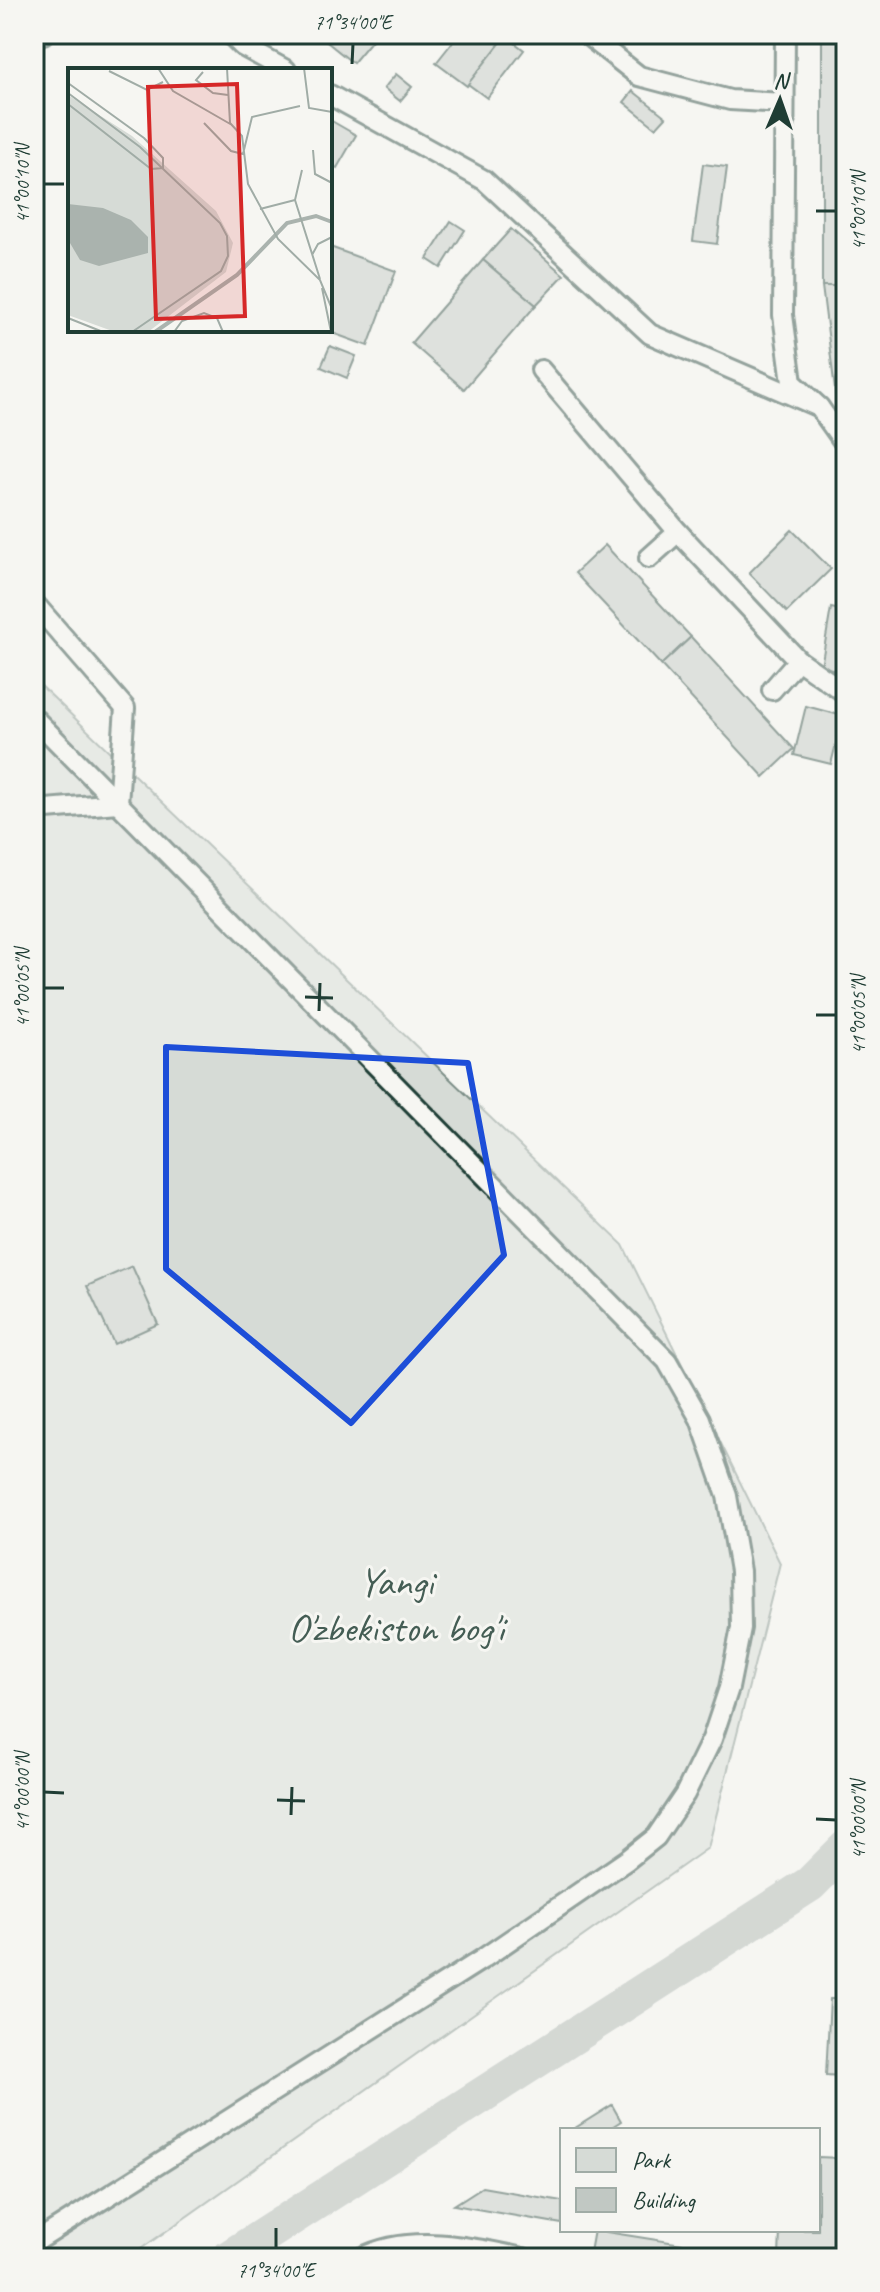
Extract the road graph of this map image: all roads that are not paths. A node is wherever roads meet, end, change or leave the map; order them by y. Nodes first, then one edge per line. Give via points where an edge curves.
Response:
1 (43, 34) edge
2 (230, 34) edge
3 (586, 34) edge
4 (785, 34) edge
5 (34, 36) edge
6 (282, 68) edge
7 (332, 96) edge
8 (784, 103) junction
9 (541, 370) dead end
10 (819, 407) junction
11 (846, 445) edge
12 (678, 532) junction
13 (649, 558) dead end
14 (34, 603) edge
15 (798, 660) junction
16 (772, 690) dead end
17 (846, 690) edge
18 (34, 718) edge
19 (118, 803) junction
20 (34, 810) edge
21 (34, 2243) edge
22 (361, 2258) edge
23 (523, 2258) edge

1 - 5 lane
2 - 6 lane
3 - 8 lane via 639,76 730,100
4 - 8 lane
7 - 10 lane via 484,180 650,334
8 - 10 lane via 783,315 792,382
9 - 12 lane
10 - 11 lane
12 - 13 lane
12 - 15 lane
14 - 19 lane via 125,708
15 - 16 lane
15 - 17 lane
18 - 19 lane
19 - 20 lane
19 - 21 lane via 667,1361 700,1419 727,1496 740,1571 741,1628 712,1739 656,1837 481,1960
22 - 23 lane via 396,2245 470,2247

